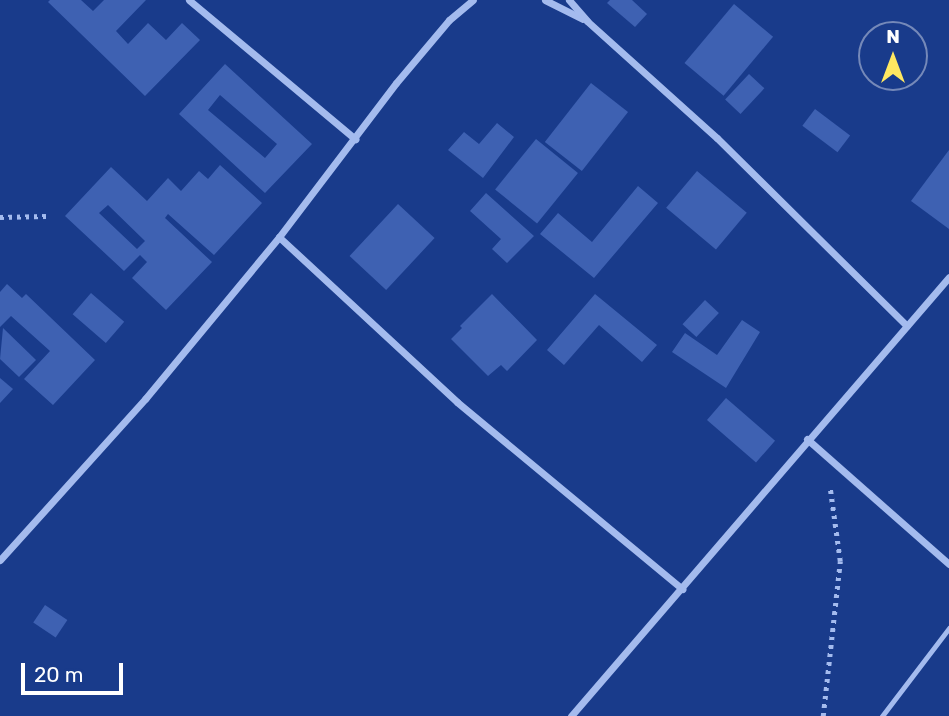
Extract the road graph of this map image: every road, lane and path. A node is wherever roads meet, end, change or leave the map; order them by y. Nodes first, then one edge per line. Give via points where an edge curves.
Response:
1 (189, 0) edge
2 (473, 0) edge
3 (545, 0) edge
4 (569, 0) edge
5 (587, 21) junction
6 (355, 139) junction
7 (46, 216) dead end
8 (0, 217) edge
9 (279, 237) junction
10 (949, 277) edge
11 (907, 326) junction
12 (807, 439) junction
13 (823, 453) junction
14 (0, 560) edge
15 (949, 564) edge
16 (682, 589) junction
17 (949, 628) edge
18 (571, 716) edge
19 (822, 716) edge
20 (882, 716) edge

1 - 6 street
2 - 6 street via 429,43
3 - 5 street
4 - 5 street
5 - 11 street via 717,138
6 - 9 street
7 - 8 path
9 - 14 street via 145,399
9 - 16 street via 457,402
10 - 11 street
11 - 12 street
12 - 13 street
12 - 16 street
13 - 15 street
13 - 19 path via 840,561
16 - 18 street
17 - 20 lane

